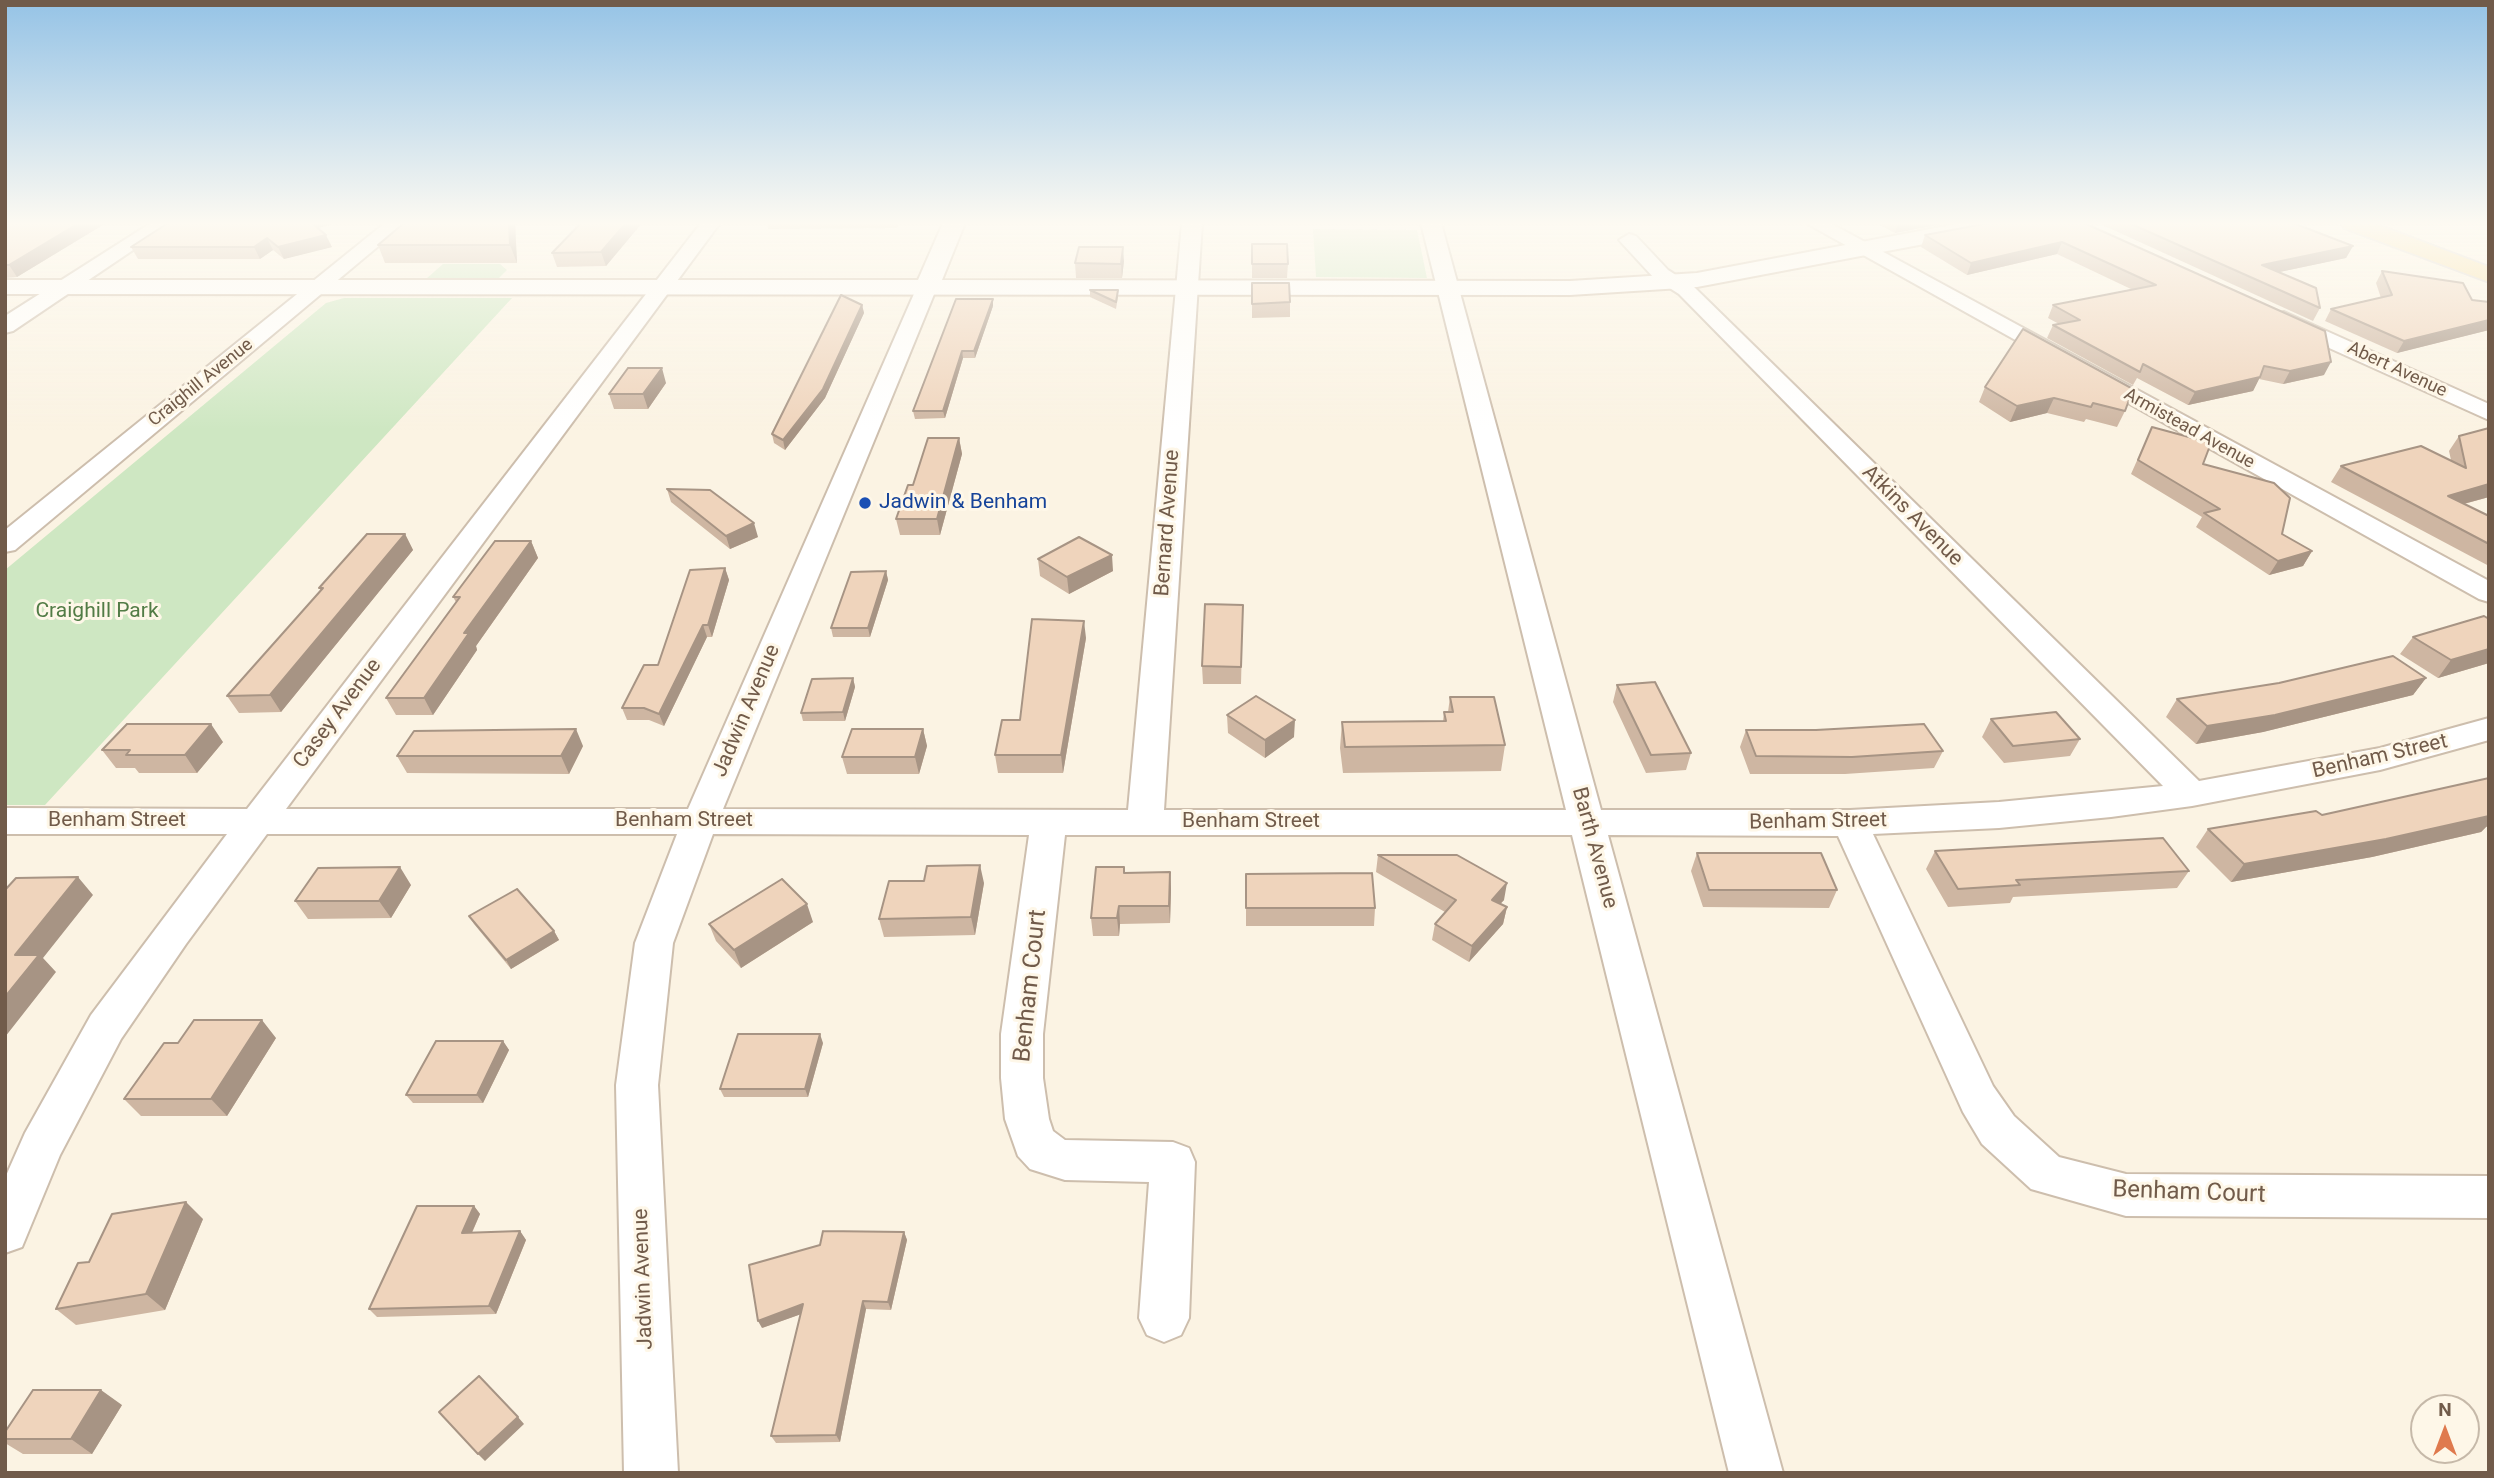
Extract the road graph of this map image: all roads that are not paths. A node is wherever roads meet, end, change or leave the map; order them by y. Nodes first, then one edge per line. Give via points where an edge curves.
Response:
1 (58, 292) edge
2 (312, 292) edge
3 (658, 292) edge
4 (925, 292) edge
5 (1186, 292) edge
6 (1448, 292) edge
7 (1688, 292) edge
8 (1940, 292) edge
9 (2263, 309) edge
10 (5, 326) edge
11 (2489, 413) edge
12 (5, 544) edge
13 (2489, 593) edge
14 (2489, 729) edge
15 (2193, 794) junction
16 (5, 821) edge
17 (257, 821) junction
18 (700, 821) junction
19 (1049, 822) junction
20 (1145, 822) junction
21 (1588, 823) junction
22 (1850, 823) junction
23 (2489, 1197) edge
24 (5, 1231) edge
25 (1164, 1318) dead end
26 (652, 1473) edge
27 (1756, 1473) edge

1 - 10 street
2 - 12 street, Craighill Avenue
3 - 17 street, Casey Avenue
4 - 18 street, Jadwin Avenue
5 - 20 street, Bernard Avenue
6 - 21 street, Barth Avenue
7 - 15 street, Atkins Avenue
8 - 13 street, Armistead Avenue
9 - 11 street, Abert Avenue
14 - 15 street, Benham Street via 2380,759
15 - 22 street, Benham Street via 2011,814
16 - 17 street, Benham Street
17 - 18 street, Benham Street
17 - 24 street, Casey Avenue via 106,1027 41,1147
18 - 19 street, Benham Street
18 - 26 street, Jadwin Avenue via 654,943 637,1085
19 - 20 street, Benham Street
19 - 25 street, Benham Court via 1022,1034 1027,1119 1034,1142 1046,1155 1065,1160 1173,1163
20 - 21 street, Benham Street
21 - 22 street, Benham Street
21 - 27 street, Barth Avenue
22 - 23 street, Benham Court via 1979,1099 1998,1130 2047,1174 2126,1195

